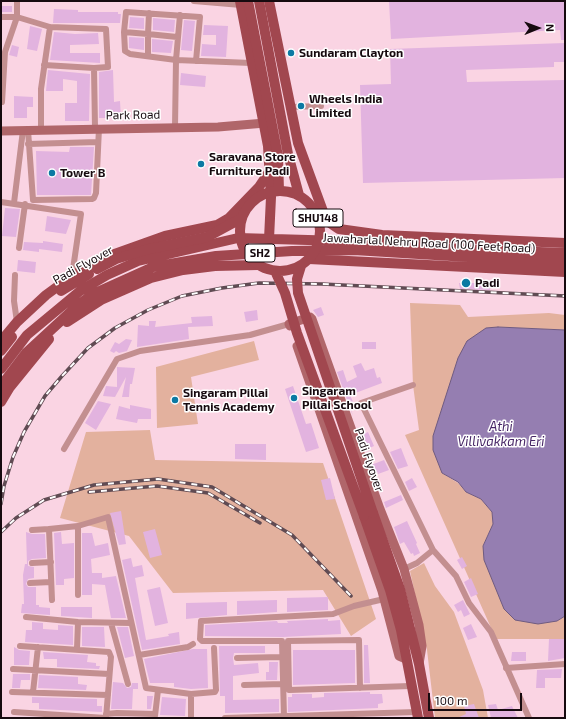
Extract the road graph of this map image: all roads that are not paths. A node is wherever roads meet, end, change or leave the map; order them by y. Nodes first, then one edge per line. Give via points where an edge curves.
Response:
1 (17, 1) edge
2 (194, 1) edge
3 (259, 1) edge
4 (269, 1) edge
5 (243, 2) edge
6 (149, 13) junction
7 (180, 15) junction
8 (1, 17) edge
9 (16, 17) junction
10 (50, 27) junction
11 (124, 32) junction
12 (148, 34) junction
13 (177, 37) junction
14 (148, 56) junction
15 (176, 60) junction
16 (196, 61) junction
17 (251, 63) junction
18 (44, 65) junction
19 (94, 68) junction
20 (2, 102) edge
21 (321, 106) dead end
22 (291, 107) junction
23 (265, 123) junction
24 (175, 127) junction
25 (97, 128) junction
26 (41, 129) junction
27 (1, 130) edge
28 (25, 130) junction
29 (98, 142) junction
30 (298, 143) junction
31 (28, 144) junction
32 (268, 146) junction
33 (269, 172) junction
34 (279, 191) junction
35 (299, 195) junction
36 (1, 202) edge
37 (14, 203) junction
38 (25, 204) junction
39 (317, 214) junction
40 (242, 218) junction
41 (190, 230) junction
42 (270, 239) junction
43 (343, 241) junction
44 (565, 243) edge
45 (19, 248) dead end
46 (193, 250) junction
47 (565, 253) edge
48 (305, 262) junction
49 (565, 264) edge
50 (258, 265) junction
51 (274, 271) junction
52 (565, 272) edge
53 (15, 275) dead end
54 (72, 276) junction
55 (17, 322) junction
56 (289, 324) junction
57 (1, 342) edge
58 (1, 352) edge
59 (1, 369) edge
60 (1, 386) edge
61 (413, 386) dead end
62 (1, 402) edge
63 (64, 449) dead end
64 (78, 526) junction
65 (49, 528) junction
66 (32, 530) dead end
67 (432, 550) junction
68 (50, 562) junction
69 (32, 563) dead end
70 (404, 569) junction
71 (51, 582) junction
72 (30, 583) dead end
73 (78, 595) dead end
74 (384, 599) junction
75 (52, 600) dead end
76 (26, 617) dead end
77 (78, 622) junction
78 (111, 623) junction
79 (131, 624) junction
80 (193, 644) dead end
81 (20, 646) dead end
82 (38, 647) junction
83 (214, 648) dead end
84 (77, 649) junction
85 (139, 655) junction
86 (282, 657) junction
87 (237, 658) dead end
88 (406, 659) junction
89 (419, 664) junction
90 (565, 664) edge
91 (34, 668) junction
92 (506, 668) junction
93 (13, 669) dead end
94 (110, 674) junction
95 (128, 684) dead end
96 (244, 684) dead end
97 (283, 684) junction
98 (410, 686) junction
99 (360, 688) junction
100 (158, 690) junction
101 (12, 692) dead end
102 (33, 692) junction
103 (191, 694) junction
104 (108, 695) junction
105 (14, 712) dead end
106 (417, 715) edge
107 (155, 716) edge
108 (106, 717) edge
109 (284, 717) junction
110 (343, 717) edge
111 (191, 718) edge
112 (225, 718) edge
113 (429, 718) edge
114 (529, 718) edge

1 - 9 street
2 - 5 street
3 - 35 main road, SHU148, bridge via 288,154
4 - 22 main road
5 - 17 main road
5 - 34 main road, bridge via 278,156
6 - 7 street
6 - 11 street via 126,12
6 - 12 street
7 - 13 street
7 - 16 street via 200,17
8 - 9 street
9 - 10 street
9 - 20 street via 5,52
10 - 18 street
10 - 19 street via 106,29 108,67
11 - 12 street
11 - 14 street via 125,51
12 - 13 street
12 - 14 street
13 - 15 street
14 - 15 street
15 - 16 street
15 - 24 street
16 - 17 street
17 - 23 main road
18 - 19 street
18 - 26 street
19 - 25 street
21 - 22 street
22 - 30 main road
23 - 24 street, Park Road
23 - 32 main road
24 - 25 street, Park Road
25 - 26 street, Park Road
25 - 29 street
26 - 28 street, Park Road
27 - 28 street, Park Road
28 - 31 street
28 - 37 street
29 - 31 street
29 - 31 street via 96,194 94,198 85,199 33,200
30 - 32 main road
30 - 43 main road via 324,214
32 - 33 main road
33 - 41 main road via 259,187 229,218 217,225
33 - 42 main road
34 - 35 main road, Padi Flyover / SHU148, bridge
34 - 40 main road, Padi Flyover / SHU148, bridge via 267,193 256,199
35 - 39 main road, SHU148, bridge
36 - 37 street
37 - 38 street
38 - 45 street
38 - 54 street via 81,214
39 - 44 main road, bridge via 339,229 382,235
39 - 48 main road, Padi Flyover / SHU148, bridge via 320,233 315,252
40 - 50 main road, bridge via 242,244 248,256
40 - 58 main road, Padi Flyover, bridge via 207,237 145,250 116,259 97,269 58,292 39,308
41 - 46 main road
41 - 54 main road via 109,256
42 - 43 main road, Jawaharlal Nehru Road (100 Feet Road) / SH2
42 - 46 main road, Jawaharlal Nehru Road (100 Feet Road) / SH2 via 238,238
43 - 47 main road, Jawaharlal Nehru Road (100 Feet Road) / SH2
46 - 59 main road, Jawaharlal Nehru Road (100 Feet Road) / SH2 via 138,261 80,291 27,335
48 - 51 main road, bridge via 288,271
48 - 52 main road
48 - 89 main road, Padi Flyover, bridge via 297,279 298,293 400,589
49 - 60 main road, Jawaharlal Nehru Road (100 Feet Road) / SH2 via 354,250 216,256 153,267 93,294 77,306 26,353
50 - 51 main road, bridge
50 - 62 main road via 183,270 151,278 101,300 70,319 44,344
51 - 88 main road, Padi Flyover, bridge via 285,293 297,333 390,590
53 - 55 street via 14,301
54 - 55 main road via 46,295
55 - 57 main road
56 - 63 street via 250,335 140,351 117,359
56 - 70 street via 310,317 312,319
56 - 74 street
61 - 67 street via 361,403
64 - 65 street
64 - 73 street
64 - 79 street via 108,517
65 - 66 street
65 - 68 street
67 - 70 street via 417,563
67 - 92 street via 456,576 469,603 491,632
68 - 69 street
68 - 71 street
70 - 89 street via 419,625 422,646
71 - 72 street
71 - 75 street
74 - 86 street via 333,614 201,622 202,641 282,641
74 - 88 street via 399,656
76 - 77 street
77 - 78 street
77 - 84 street
78 - 79 street
78 - 95 street
79 - 85 street
80 - 85 street
81 - 82 street
82 - 84 street
82 - 91 street
83 - 103 street via 216,691
84 - 94 street via 109,652
85 - 100 street via 146,688
86 - 87 street
86 - 97 street
88 - 98 main road, Padi Flyover
89 - 113 main road, Padi Flyover
90 - 92 street
91 - 93 street
91 - 94 street
91 - 102 street
92 - 114 street
94 - 104 street
96 - 97 street
97 - 109 street
98 - 99 street
98 - 106 main road, Padi Flyover
99 - 99 street via 359,640 288,641 289,690
100 - 103 street
100 - 107 street
101 - 102 street
102 - 104 street
103 - 111 street
104 - 108 street
105 - 108 street
106 - 110 street
107 - 108 street via 117,713
109 - 110 street
109 - 112 street

